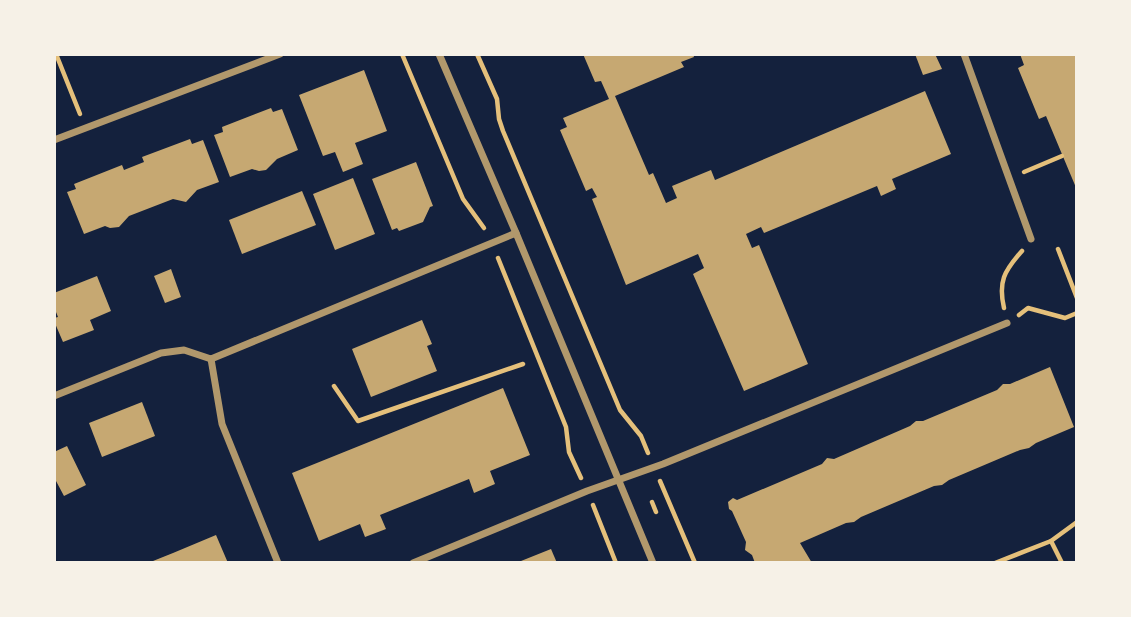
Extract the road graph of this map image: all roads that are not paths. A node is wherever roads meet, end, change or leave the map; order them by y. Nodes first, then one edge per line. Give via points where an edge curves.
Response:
1 (281, 54) edge
2 (439, 54) edge
3 (964, 54) edge
4 (54, 139) edge
5 (516, 233) junction
6 (1031, 239) road end
7 (1007, 323) road end
8 (211, 359) junction
9 (54, 396) edge
10 (618, 482) junction
11 (278, 563) edge
12 (413, 563) edge
13 (653, 563) edge

1 - 4 street
2 - 5 street
3 - 6 street
5 - 8 street
5 - 10 street
7 - 10 street
8 - 9 street via 184,350 161,353
8 - 11 street via 222,424
10 - 12 street
10 - 13 street

